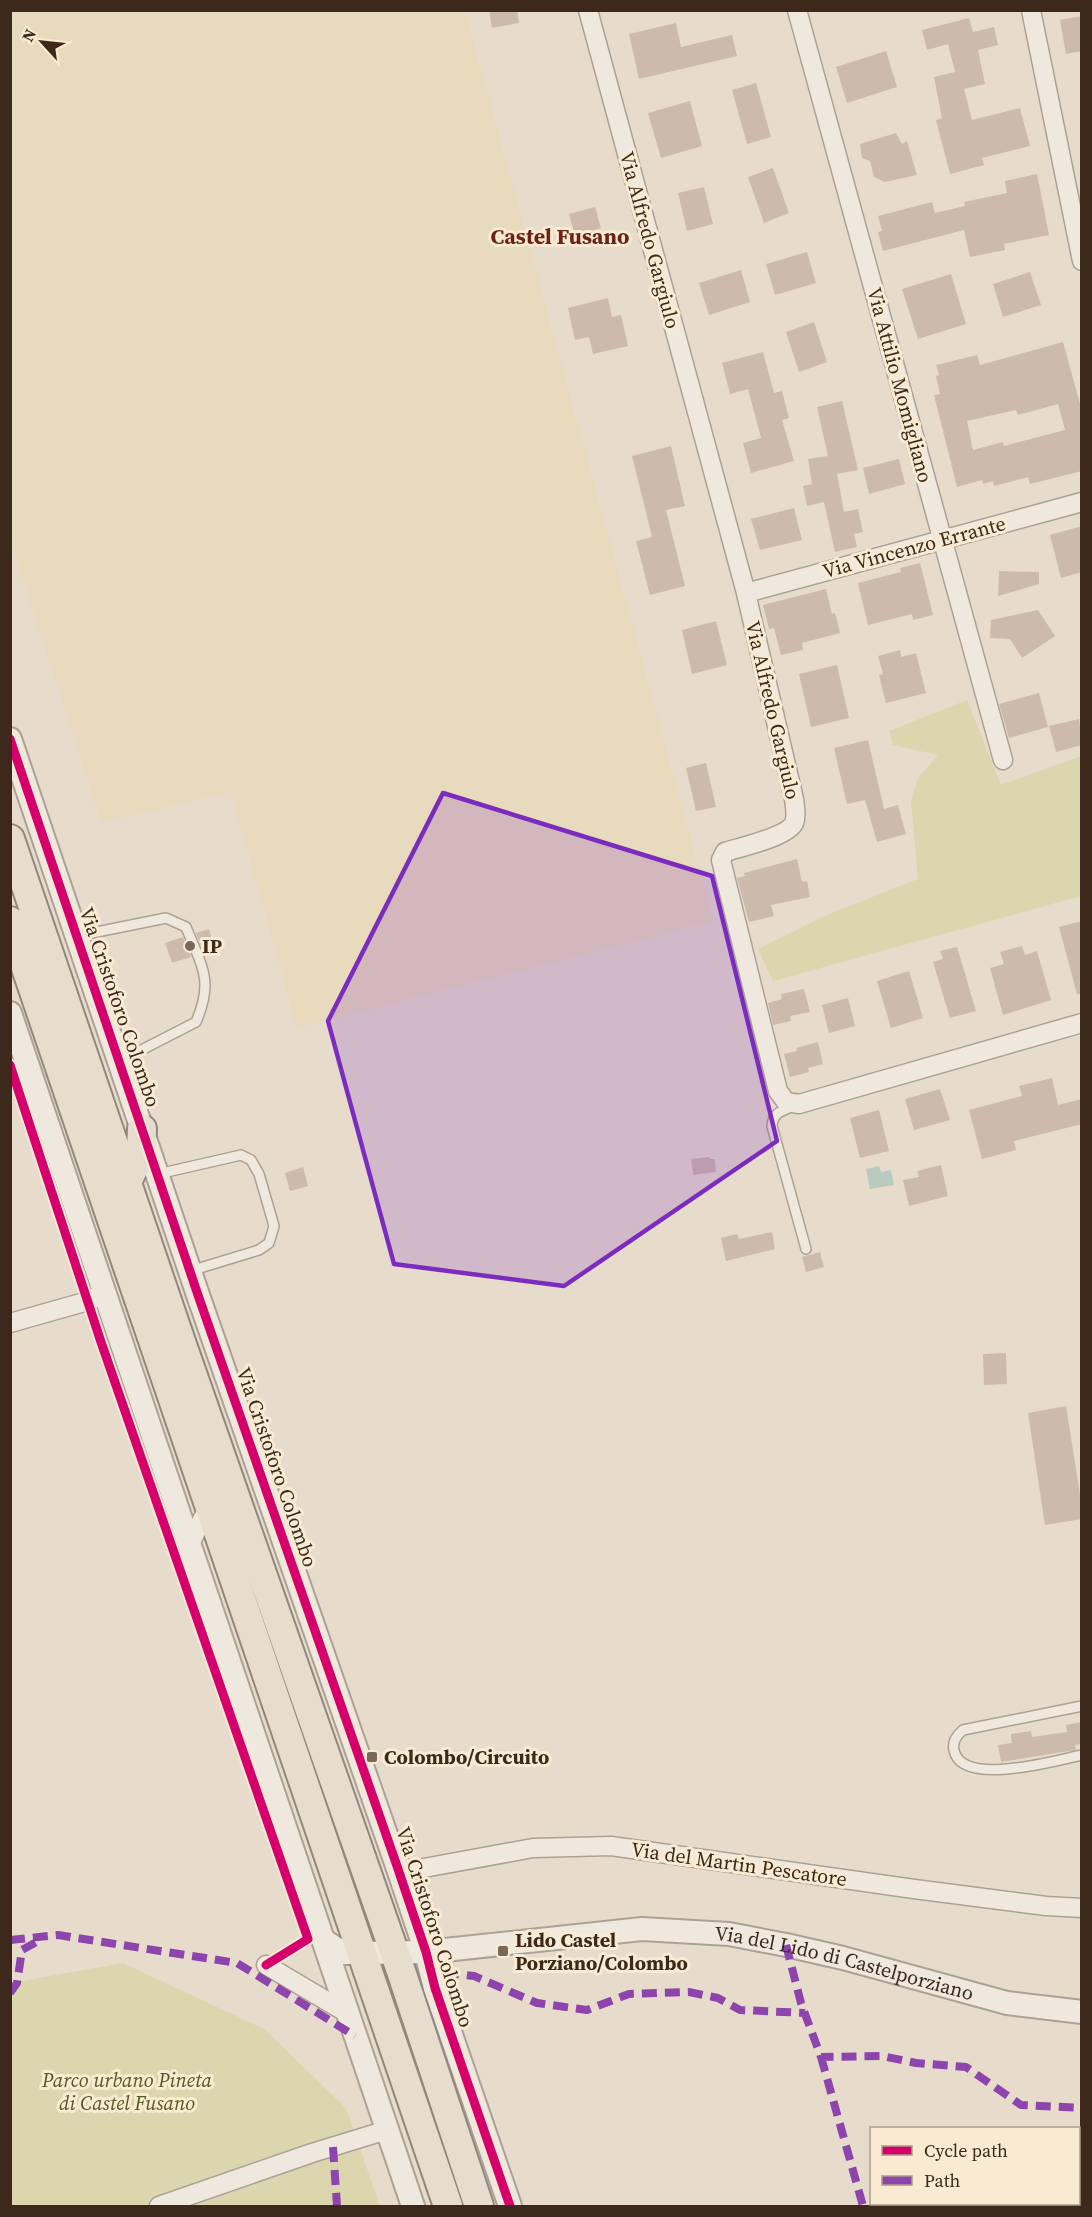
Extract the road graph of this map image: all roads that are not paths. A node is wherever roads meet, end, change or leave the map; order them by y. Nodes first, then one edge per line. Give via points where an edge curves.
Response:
1 (588, 10) edge
2 (797, 10) edge
3 (1031, 10) edge
4 (1082, 261) edge
5 (1082, 502) edge
6 (942, 539) junction
7 (746, 593) junction
8 (10, 739) edge
9 (1003, 760) dead end
10 (10, 839) edge
11 (10, 921) edge
12 (77, 936) junction
13 (10, 1013) edge
14 (1082, 1023) edge
15 (120, 1062) junction
16 (799, 1104) junction
17 (142, 1128) junction
18 (158, 1174) junction
19 (127, 1182) junction
20 (806, 1249) dead end
21 (190, 1271) junction
22 (105, 1293) junction
23 (10, 1323) edge
24 (209, 1506) junction
25 (190, 1544) junction
26 (1082, 1706) edge
27 (1082, 1755) edge
28 (397, 1866) junction
29 (1082, 1908) edge
30 (323, 1940) junction
31 (426, 1952) junction
32 (361, 1953) junction
33 (395, 1953) junction
34 (266, 1965) dead end
35 (1082, 2012) edge
36 (347, 2013) junction
37 (387, 2130) junction
38 (159, 2206) edge
39 (413, 2206) edge
40 (448, 2206) edge
41 (478, 2206) edge
42 (510, 2206) edge

1 - 7 street, Via Alfredo Gargiulo
2 - 6 street, Via Attilio Momigliano
3 - 4 street
5 - 6 street, Via Vincenzo Errante
6 - 7 street, Via Vincenzo Errante
6 - 9 street, Via Attilio Momigliano
7 - 16 street, Via Alfredo Gargiulo via 795,816 782,834 725,852 721,860 778,1091 786,1102
8 - 12 street, Via Cristoforo Colombo
10 - 19 main road
11 - 24 main road
12 - 15 street, Via Cristoforo Colombo
12 - 15 lane via 166,918 186,927 204,972 206,989 196,1022
13 - 22 street
14 - 16 street
15 - 17 street, Via Cristoforo Colombo
16 - 20 lane via 778,1112 772,1126
17 - 18 street, Via Cristoforo Colombo
17 - 19 main road via 141,1153
18 - 21 street, Via Cristoforo Colombo
18 - 21 lane via 241,1155 251,1160 259,1174 274,1226 269,1243 259,1250
19 - 33 main road
21 - 28 street, Via Cristoforo Colombo
22 - 23 street
22 - 25 street
24 - 25 street
24 - 32 main road
25 - 30 street
26 - 27 lane via 963,1730 954,1740 959,1761 981,1770 997,1771
28 - 29 street, Via del Martin Pescatore via 413,1870 533,1848 611,1846 936,1892
28 - 31 street, Via Cristoforo Colombo
30 - 32 street, Via del Lido di Castelporziano via 343,1953
30 - 36 street
31 - 33 street, Via del Lido di Castelporziano
31 - 35 street, Via del Lido di Castelporziano via 642,1929 729,1934 843,1958 1007,2003
31 - 42 street, Via Cristoforo Colombo
32 - 33 street, Via del Lido di Castelporziano
32 - 40 main road
33 - 41 main road
34 - 36 street
36 - 37 street
37 - 38 street
37 - 39 street

